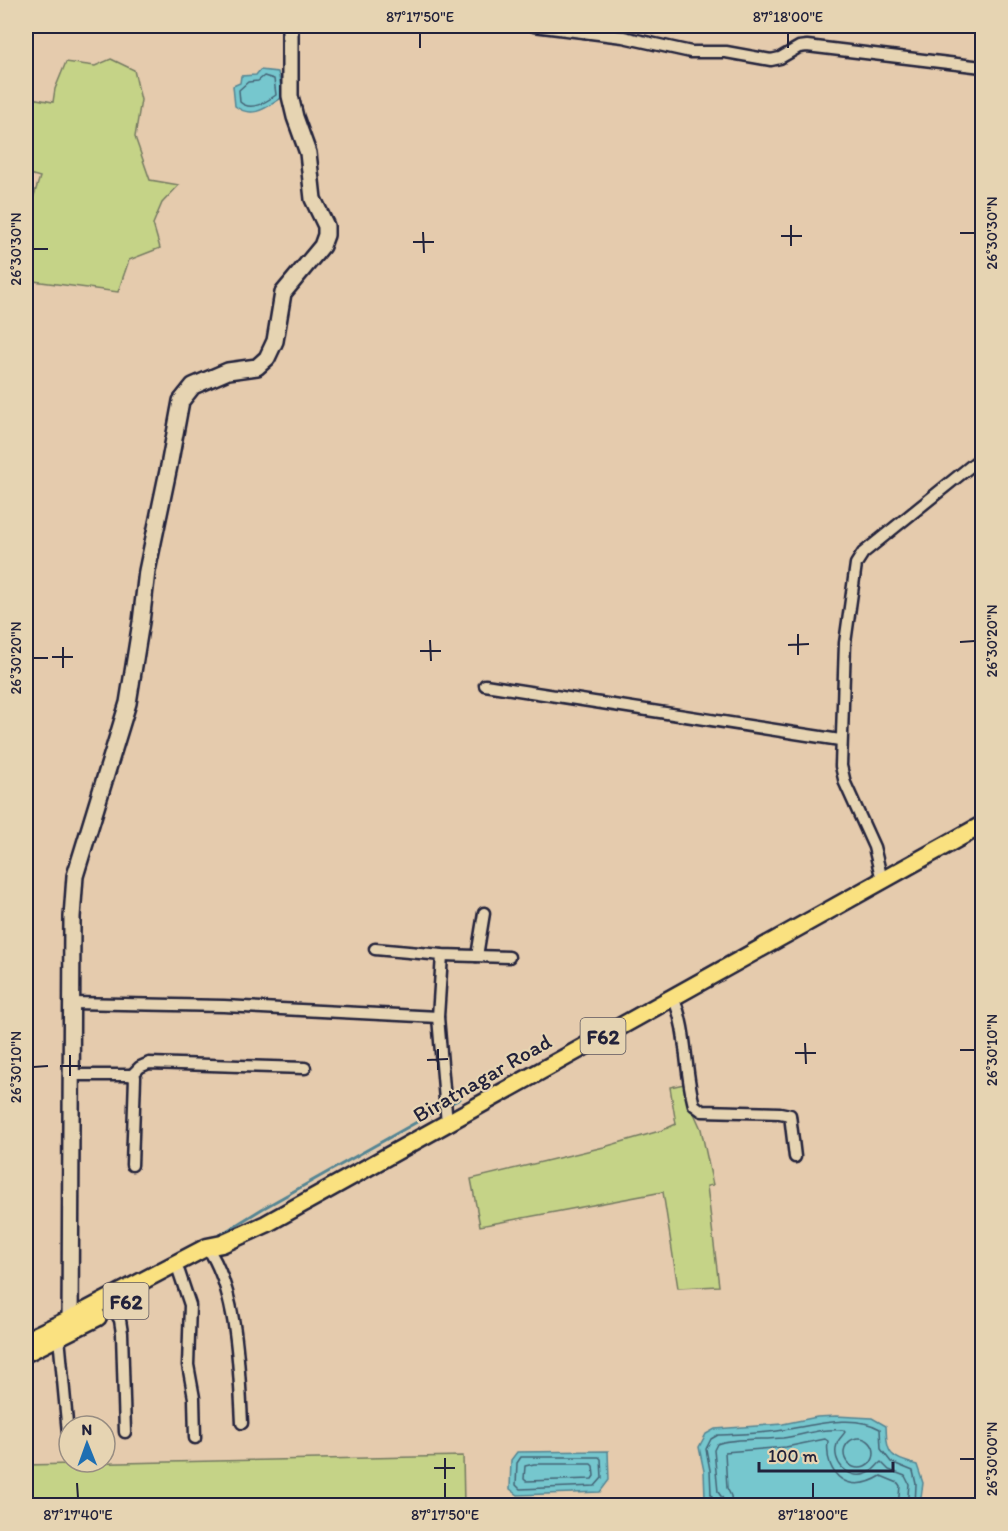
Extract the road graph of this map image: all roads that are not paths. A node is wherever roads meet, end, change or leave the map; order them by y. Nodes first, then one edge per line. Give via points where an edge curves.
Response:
1 (290, 26) edge
2 (534, 26) edge
3 (982, 67) edge
4 (982, 457) edge
5 (485, 686) dead end
6 (840, 740) junction
7 (982, 825) edge
8 (882, 880) junction
9 (484, 913) dead end
10 (375, 950) dead end
11 (442, 955) junction
12 (477, 956) junction
13 (509, 957) dead end
14 (673, 997) junction
15 (72, 1003) junction
16 (438, 1017) junction
17 (305, 1068) dead end
18 (71, 1075) junction
19 (132, 1075) junction
20 (447, 1124) junction
21 (795, 1157) dead end
22 (132, 1165) dead end
23 (214, 1249) junction
24 (179, 1272) junction
25 (113, 1308) junction
26 (66, 1329) junction
27 (26, 1340) edge
28 (26, 1353) edge
29 (68, 1414) edge
30 (242, 1423) dead end
31 (125, 1432) dead end
32 (195, 1438) dead end

1 - 15 street via 290,96 308,153 313,199 326,226 326,235 322,246 283,293 275,341 267,357 257,367 228,371 193,386 181,401 147,570 128,703 75,876
2 - 3 street via 623,37 691,52 726,52 771,60 807,46
4 - 6 street via 863,553 856,564 845,643
5 - 6 street
6 - 8 street via 845,783 874,848
7 - 8 main road, Biratnagar Road / F62
8 - 14 main road, Biratnagar Road / F62
9 - 12 street
10 - 11 street
11 - 12 street
11 - 16 street
12 - 13 street
14 - 20 main road, Biratnagar Road / F62
14 - 21 street via 680,1012 694,1105 702,1111 790,1115
15 - 16 street
15 - 18 street
16 - 20 street
17 - 19 street via 149,1063
18 - 19 street
18 - 26 street
19 - 22 street
20 - 23 main road, Biratnagar Road / F62
23 - 24 main road, Biratnagar Road / F62
23 - 26 main road, Biratnagar Road / F62
23 - 30 street via 232,1318
24 - 25 main road, Biratnagar Road / F62
24 - 32 street via 190,1305 188,1365
25 - 26 main road, Biratnagar Road / F62
25 - 31 street via 122,1333
26 - 27 main road, Biratnagar Road / F62
26 - 28 main road, Biratnagar Road / F62
26 - 29 street

